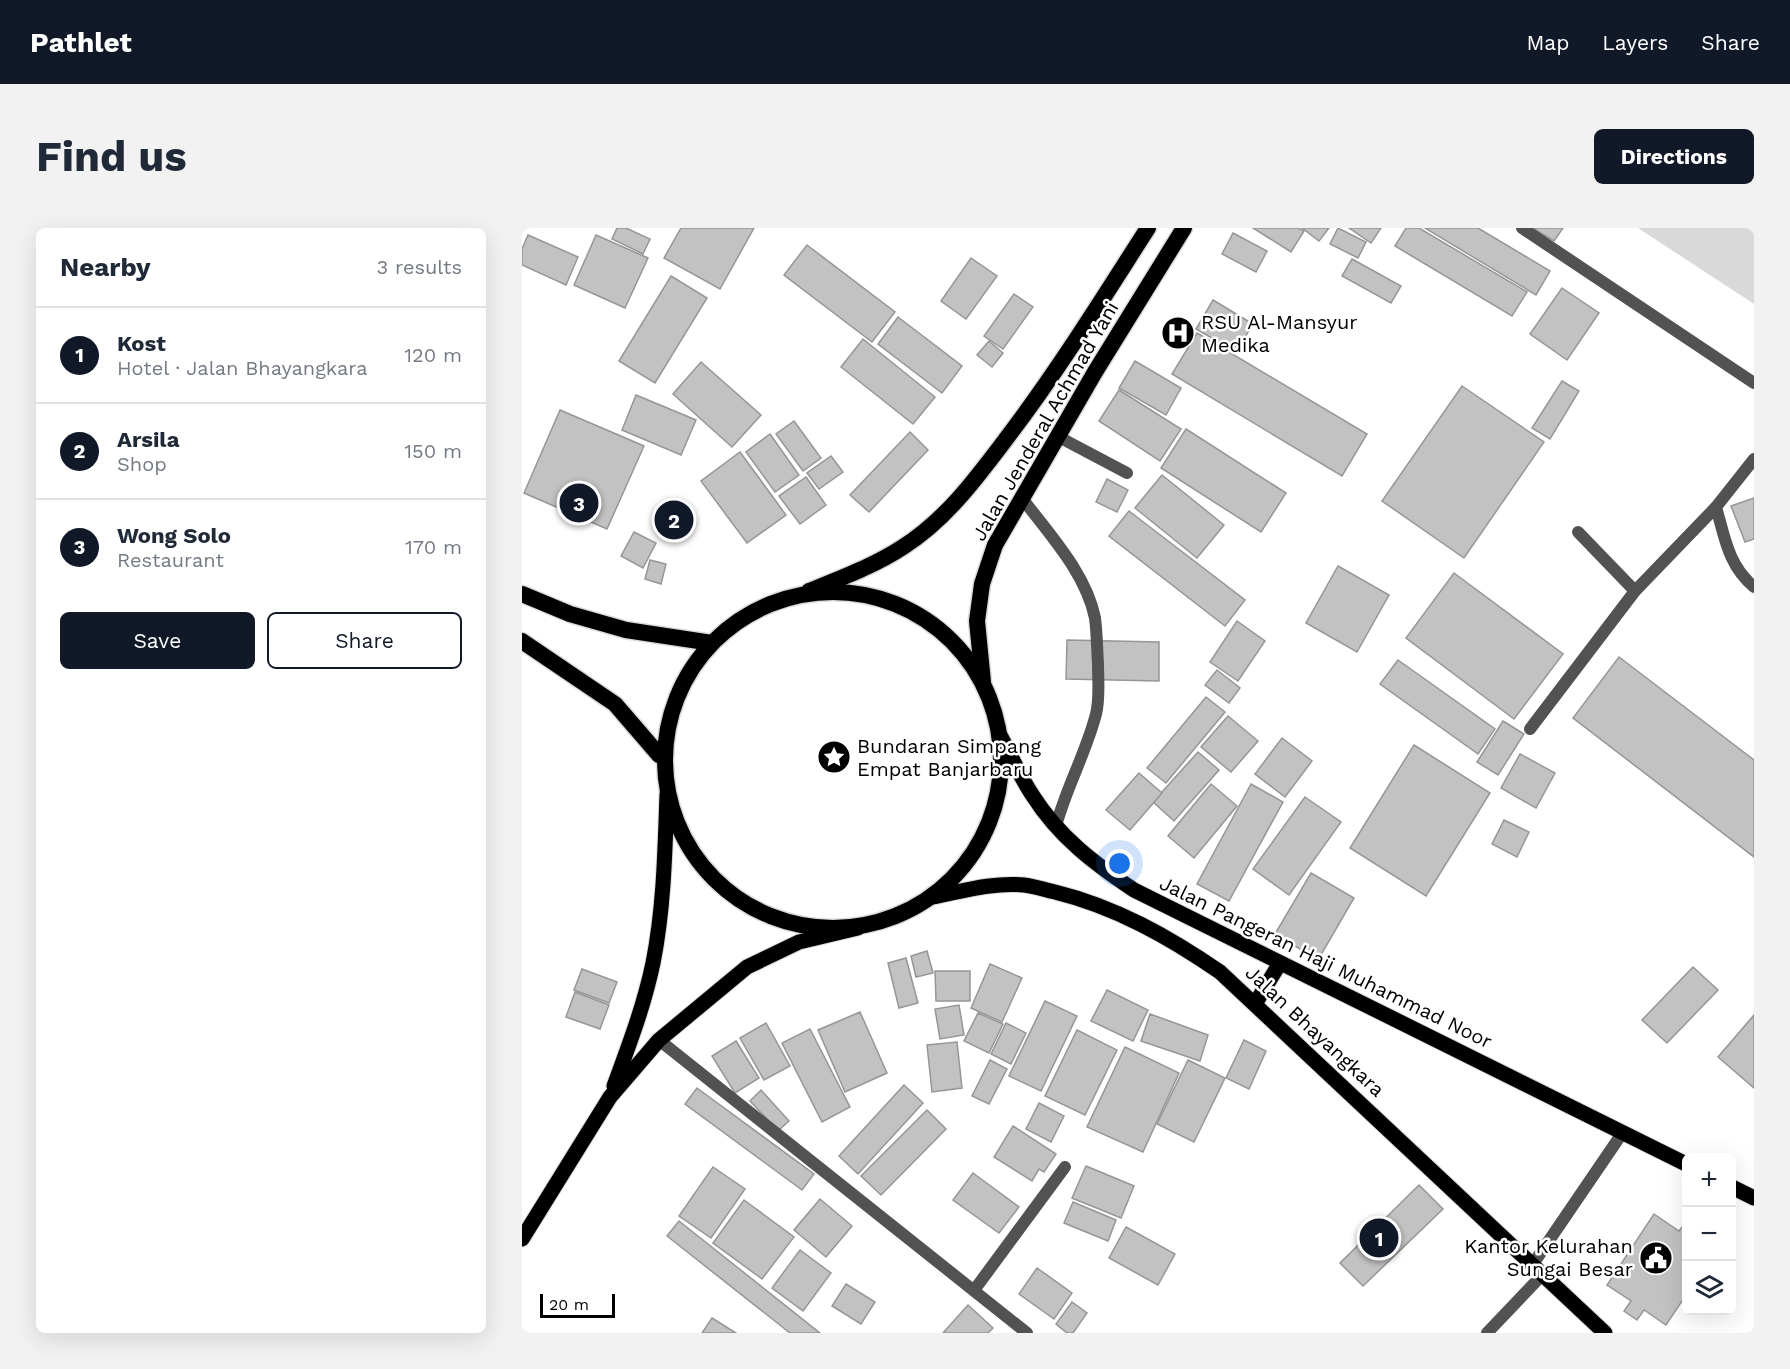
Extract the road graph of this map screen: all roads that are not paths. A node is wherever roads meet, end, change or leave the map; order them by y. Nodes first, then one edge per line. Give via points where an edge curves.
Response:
1 (1148, 228) edge
2 (1184, 228) edge
3 (1522, 228) edge
4 (1754, 383) edge
5 (1058, 436) junction
6 (1754, 459) edge
7 (1127, 473) dead end
8 (1022, 498) junction
9 (1716, 507) junction
10 (1578, 532) dead end
11 (1754, 587) edge
12 (1635, 591) junction
13 (522, 594) edge
14 (800, 595) junction
15 (522, 641) edge
16 (712, 643) junction
17 (983, 683) junction
18 (1530, 729) dead end
19 (1000, 735) junction
20 (659, 755) junction
21 (667, 794) junction
22 (1056, 826) junction
23 (933, 897) junction
24 (858, 928) junction
25 (1280, 963) junction
26 (1256, 1004) junction
27 (658, 1040) junction
28 (610, 1097) junction
29 (1623, 1132) junction
30 (1682, 1162) edge
31 (1065, 1167) dead end
32 (1736, 1189) edge
33 (1754, 1198) edge
34 (522, 1239) edge
35 (1538, 1269) junction
36 (975, 1289) junction
37 (1027, 1333) edge
38 (1487, 1333) edge
39 (1605, 1333) edge

1 - 14 highway, Jalan Jenderal Achmad Yani via 1047,384 969,488 904,547 868,567
2 - 5 highway, Jalan Jenderal Achmad Yani
3 - 4 street
5 - 7 street
5 - 8 highway, Jalan Jenderal Achmad Yani
6 - 9 street
8 - 17 highway, Jalan Jenderal Achmad Yani via 995,545 982,584 977,621
8 - 22 street via 1072,567 1095,618 1097,712
9 - 11 street via 1731,560
9 - 12 street
10 - 12 street
12 - 18 street
13 - 16 highway via 570,614 626,630
14 - 16 highway via 755,610
14 - 17 highway via 854,594 906,609 951,640
15 - 20 highway via 615,704
16 - 20 highway via 690,669 672,707
17 - 19 highway
19 - 22 main road, Jalan Pangeran Haji Muhammad Noor via 1032,796
19 - 23 highway via 1001,781 990,825 966,865
20 - 21 highway
21 - 24 highway via 685,842 716,882 758,912 807,927
21 - 28 main road via 663,891 653,961 641,1013
22 - 25 main road, Jalan Pangeran Haji Muhammad Noor via 1097,866 1134,890
23 - 24 highway
23 - 26 main road, Jalan Bhayangkara via 984,886 1024,885 1078,898 1173,940 1221,972
24 - 27 main road via 799,942 747,967
25 - 26 main road
25 - 29 main road, Jalan Pangeran Haji Muhammad Noor
26 - 35 main road, Jalan Bhayangkara
27 - 28 main road
27 - 36 street
28 - 34 main road
29 - 30 main road, Jalan Pangeran Haji Muhammad Noor
29 - 35 street
31 - 36 street
32 - 33 main road
35 - 38 street
35 - 39 main road, Jalan Bhayangkara
36 - 37 street

